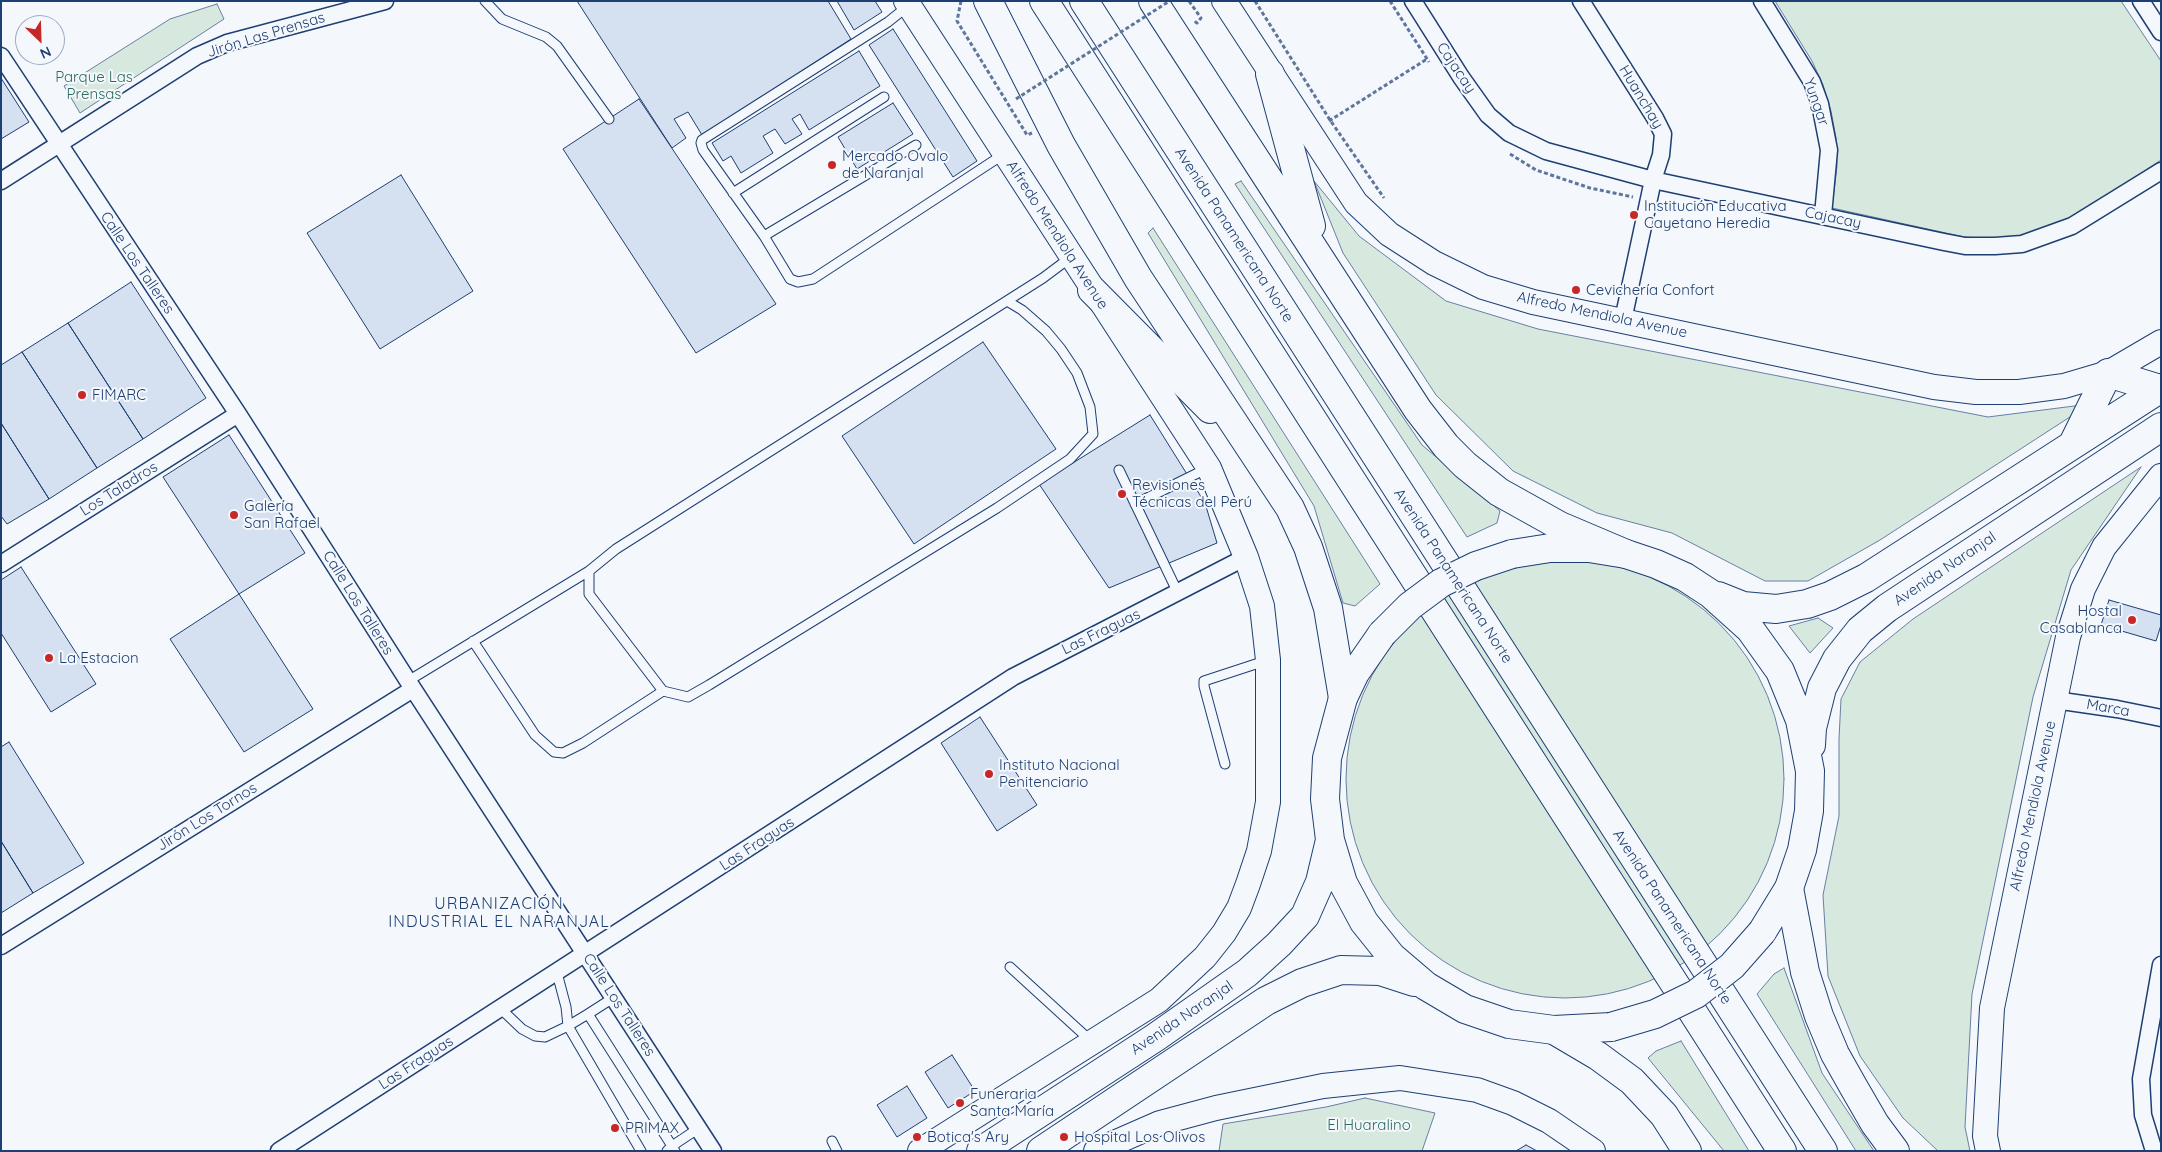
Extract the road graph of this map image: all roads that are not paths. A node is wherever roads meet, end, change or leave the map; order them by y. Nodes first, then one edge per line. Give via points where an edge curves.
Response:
1 (385, 1) edge
2 (485, 1) edge
3 (988, 1) edge
4 (1044, 1) edge
5 (1084, 1) edge
6 (1224, 1) edge
7 (1413, 1) edge
8 (1581, 1) edge
9 (1762, 1) edge
10 (2141, 1) edge
11 (1161, 2) edge
12 (911, 3) edge
13 (2161, 32) edge
14 (1, 56) edge
15 (1270, 74) junction
16 (884, 97) dead end
17 (608, 119) dead end
18 (59, 144) junction
19 (916, 145) dead end
20 (1004, 154) junction
21 (2161, 171) edge
22 (1653, 180) junction
23 (1, 181) edge
24 (733, 193) junction
25 (1823, 215) junction
26 (764, 236) junction
27 (1318, 254) junction
28 (1071, 257) junction
29 (1092, 290) junction
30 (1007, 301) junction
31 (1623, 320) junction
32 (2161, 342) edge
33 (2108, 373) junction
34 (2160, 389) edge
35 (238, 414) junction
36 (2161, 427) edge
37 (2073, 444) junction
38 (2161, 452) edge
39 (1258, 456) junction
40 (2112, 459) junction
41 (1209, 468) junction
42 (1119, 470) dead end
43 (2157, 480) edge
44 (1135, 504) junction
45 (1626, 554) junction
46 (1246, 557) junction
47 (1, 564) edge
48 (589, 571) junction
49 (1178, 593) junction
50 (1711, 594) junction
51 (474, 641) junction
52 (1268, 660) junction
53 (410, 685) junction
54 (663, 691) junction
55 (1342, 698) junction
56 (2055, 700) junction
57 (2161, 718) edge
58 (1225, 764) dead end
59 (1810, 771) junction
60 (1330, 840) junction
61 (1789, 888) junction
62 (1, 946) edge
63 (586, 954) junction
64 (2161, 965) edge
65 (1010, 967) dead end
66 (557, 973) junction
67 (1426, 986) junction
68 (613, 998) junction
69 (501, 1008) junction
70 (588, 1014) junction
71 (568, 1026) junction
72 (1554, 1030) junction
73 (1092, 1042) junction
74 (1876, 1124) junction
75 (699, 1128) junction
76 (832, 1141) dead end
77 (671, 1149) edge
78 (279, 1151) edge
79 (641, 1151) edge
80 (713, 1151) edge
81 (837, 1151) edge
82 (920, 1151) edge
83 (981, 1151) edge
84 (1041, 1151) edge
85 (1096, 1151) edge
86 (1593, 1151) edge
87 (1687, 1151) edge
88 (1782, 1151) edge
89 (1823, 1151) edge
90 (1895, 1151) edge
91 (1914, 1151) edge
92 (1988, 1151) edge
93 (2154, 1151) edge

1 - 18 street, Jirón Las Prensas via 197,56
2 - 17 lane via 502,19 546,37 557,46
3 - 39 highway via 1061,145 1138,278
4 - 88 highway
5 - 89 highway, Avenida Panamericana Norte
6 - 15 main road, Alfredo Mendiola Avenue
7 - 22 street, Cajacay via 1488,115 1509,133 1546,151
8 - 22 street, Huanchay via 1663,134 1661,155
9 - 25 street, Yungar via 1812,82 1820,104 1829,150
10 - 13 street
11 - 27 highway
12 - 20 main road, Alfredo Mendiola Avenue
12 - 24 lane via 888,22 702,140 703,150
14 - 18 street, Calle Los Talleres
15 - 27 highway
15 - 31 main road, Alfredo Mendiola Avenue via 1356,203 1389,234 1434,263 1483,288 1533,302
16 - 24 lane
18 - 23 street, Jirón Las Prensas
18 - 35 street, Calle Los Talleres
19 - 26 lane
20 - 26 lane via 813,279 798,282 790,279
20 - 28 main road, Alfredo Mendiola Avenue
21 - 25 street, Cajacay via 2072,226 2022,244 1965,246
22 - 25 street, Cajacay
22 - 31 street, Huanchay
24 - 26 lane
27 - 45 highway via 1418,410 1465,465 1500,492 1539,515
28 - 29 main road, Alfredo Mendiola Avenue
28 - 30 lane
29 - 39 highway
29 - 41 main road, Alfredo Mendiola Avenue
30 - 48 lane via 616,549
30 - 54 lane via 1022,310 1061,348 1077,373 1090,407 1093,434 1070,458 997,508 709,686 688,697
31 - 33 main road, Alfredo Mendiola Avenue via 1934,387 1976,392 2019,392 2064,386
32 - 33 main road
33 - 34 highway
33 - 37 highway
34 - 37 highway
35 - 47 street, Los Taladros
35 - 53 street, Calle Los Talleres
36 - 40 highway, Avenida Naranjal
37 - 50 highway via 1866,578 1830,596 1776,609 1743,606
38 - 40 highway
39 - 55 highway via 1290,508 1316,567 1328,608
40 - 59 highway, Avenida Naranjal via 1887,608 1860,630 1837,659 1822,688 1812,728
41 - 44 lane
41 - 46 main road, Alfredo Mendiola Avenue
42 - 44 lane
43 - 56 main road, Alfredo Mendiola Avenue via 2104,547 2083,589 2068,637
44 - 49 lane
45 - 50 highway via 1663,567
45 - 55 highway, bridge via 1589,548 1557,548 1512,554 1476,566 1441,584 1410,606 1382,634
46 - 49 street, Las Fraguas
46 - 52 main road, Alfredo Mendiola Avenue via 1262,606
48 - 51 lane
48 - 54 lane via 589,594
49 - 63 street, Las Fraguas via 1013,677
50 - 59 highway via 1750,629 1780,671 1800,720
51 - 53 lane
51 - 54 lane via 535,735 554,752 563,754 583,743
52 - 58 lane via 1204,681
52 - 73 main road, Avenida Naranjal via 1268,802 1259,850 1239,908 1205,957 1159,1000
53 - 62 street, Jirón Los Tornos
53 - 63 street, Calle Los Talleres
55 - 60 highway via 1327,758 1325,799
56 - 57 street, Marca
56 - 92 main road, Alfredo Mendiola Avenue via 1992,1008 1985,1136
59 - 61 highway via 1809,811 1802,850
60 - 67 highway via 1343,883 1364,922 1392,957
60 - 83 highway, Avenida Naranjal via 1320,882 1305,916 1280,944 1247,973 1156,1037
61 - 72 highway, bridge via 1762,932 1732,966 1696,994 1655,1014 1611,1027
61 - 74 highway via 1805,972 1819,1016 1835,1054
63 - 66 street, Las Fraguas
63 - 68 street, Calle Los Talleres
64 - 93 street via 2141,1079 2143,1115
65 - 73 lane
66 - 69 street, Las Fraguas
66 - 71 lane
67 - 72 highway via 1474,1012 1509,1024
67 - 84 highway via 1380,971 1341,970 1302,983 1266,1001
68 - 70 lane
68 - 75 street, Calle Los Talleres
69 - 71 lane via 522,1030 534,1036 545,1037
69 - 78 street, Las Fraguas
70 - 71 lane
70 - 77 lane
71 - 79 lane
72 - 87 highway via 1632,1081 1664,1115
73 - 82 main road, Avenida Naranjal
74 - 90 highway
74 - 91 highway
75 - 77 lane
75 - 80 street, Calle Los Talleres
76 - 81 lane
85 - 86 main road via 1160,1123 1216,1108 1323,1086 1400,1078 1477,1090 1513,1103 1549,1121

